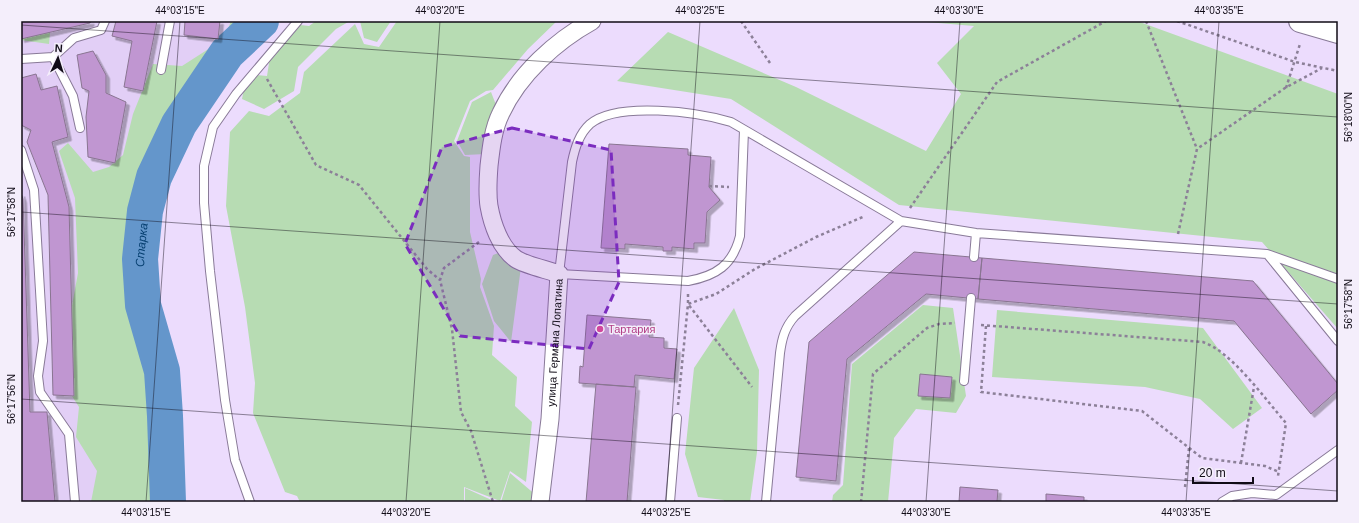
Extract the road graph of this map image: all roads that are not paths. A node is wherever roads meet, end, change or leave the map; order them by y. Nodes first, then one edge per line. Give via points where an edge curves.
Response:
1 (105, 21) edge
2 (170, 21) edge
3 (298, 21) edge
4 (592, 21) edge
5 (1300, 21) edge
6 (1338, 32) edge
7 (53, 57) junction
8 (21, 59) edge
9 (161, 70) dead end
10 (80, 128) dead end
11 (744, 130) junction
12 (21, 150) edge
13 (901, 221) junction
14 (976, 233) junction
15 (1268, 254) junction
16 (974, 257) dead end
17 (559, 274) junction
18 (1338, 279) edge
19 (971, 298) dead end
20 (1338, 341) edge
21 (964, 381) dead end
22 (677, 418) road end
23 (1338, 450) edge
24 (1233, 499) edge
25 (75, 502) edge
26 (250, 502) edge
27 (540, 502) edge
28 (670, 502) edge
29 (766, 502) edge
30 (1222, 502) edge

1 - 7 lane via 101,30 74,38
2 - 9 lane
3 - 26 lane via 236,94 213,128 204,166 204,203 210,271 225,400 235,460
4 - 17 street, улица Германа Лопатина via 553,48 511,94 500,114 491,144 488,197 491,220 500,240 516,259
5 - 6 main road
7 - 8 lane
7 - 10 lane via 73,96
11 - 13 lane
11 - 17 lane via 740,236 737,250 716,273 688,281
11 - 17 lane via 731,122 716,118 641,110 621,111 603,116 591,124 583,132 572,162
12 - 25 lane via 34,190 43,342 38,376 40,392 69,434
13 - 14 lane
13 - 29 lane via 788,324 780,353
14 - 15 lane
14 - 16 lane
15 - 18 lane
15 - 20 lane
17 - 27 street, улица Германа Лопатина via 550,419
19 - 21 lane
22 - 28 lane
23 - 24 lane via 1276,495 1252,493
24 - 30 lane

